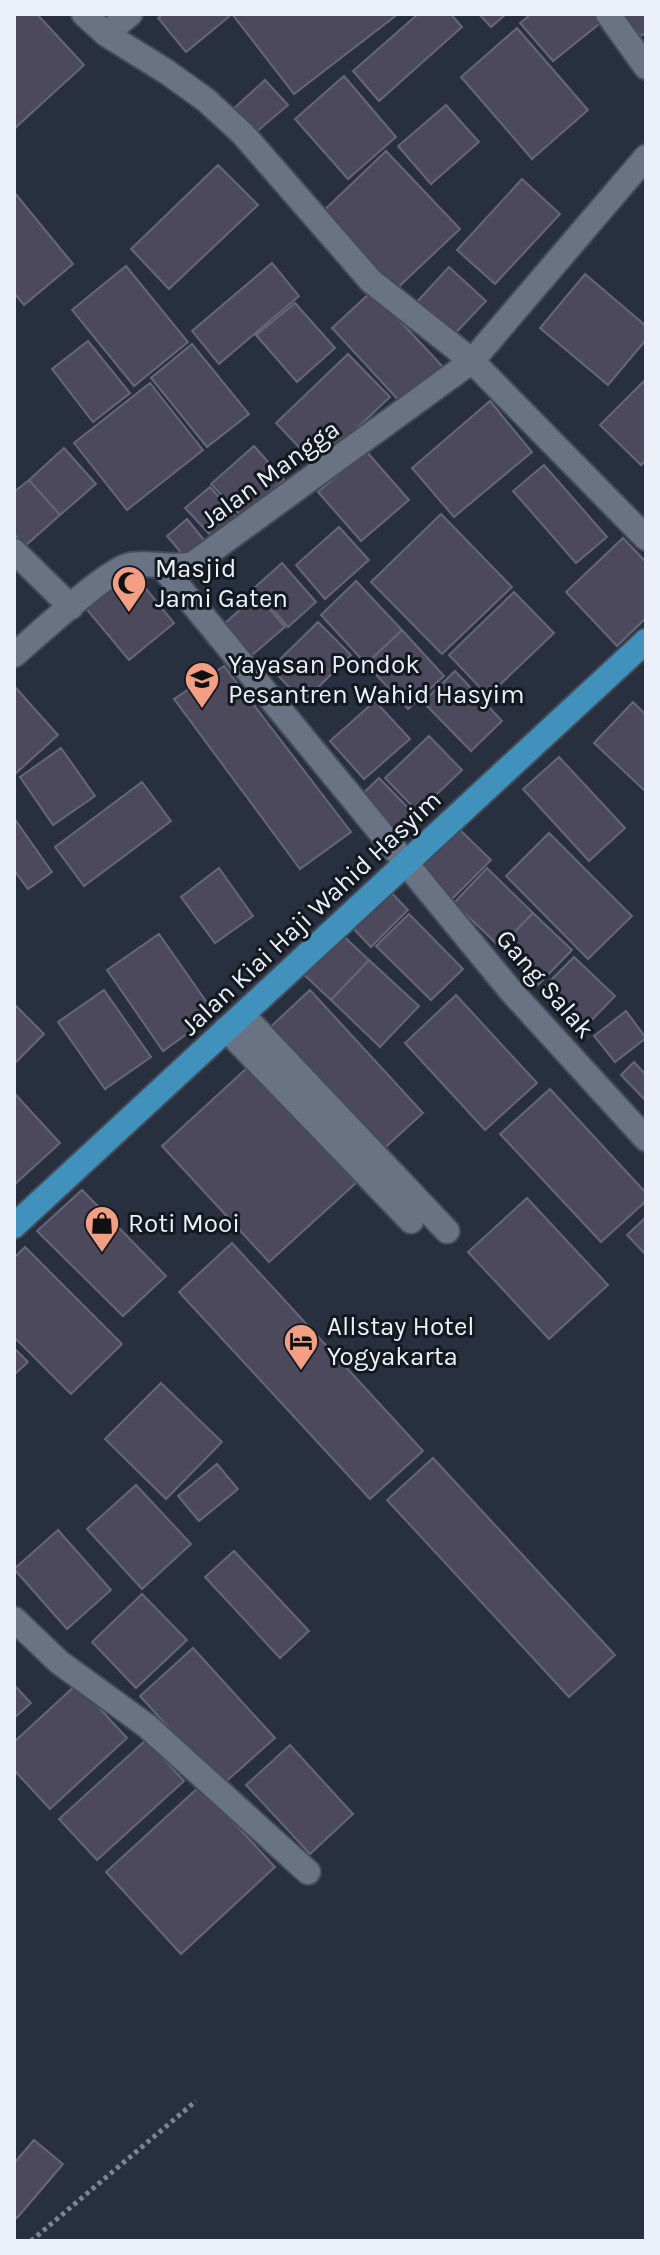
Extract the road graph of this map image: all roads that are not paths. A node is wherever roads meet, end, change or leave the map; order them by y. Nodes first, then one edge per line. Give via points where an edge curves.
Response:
1 (84, 14) edge
2 (130, 14) edge
3 (608, 14) edge
4 (106, 34) junction
5 (646, 67) edge
6 (646, 157) edge
7 (472, 361) junction
8 (646, 538) edge
9 (14, 551) edge
10 (161, 565) junction
11 (71, 607) junction
12 (646, 641) edge
13 (14, 655) edge
14 (406, 863) junction
15 (234, 1022) junction
16 (646, 1139) edge
17 (411, 1221) dead end
18 (14, 1226) edge
19 (447, 1231) dead end
20 (14, 1619) edge
21 (308, 1872) dead end

1 - 4 street
2 - 4 street
3 - 5 street
4 - 7 street via 206,100 243,134 371,281
6 - 7 street, Jalan Mangga
7 - 8 street
7 - 10 street, Jalan Mangga via 193,564
9 - 11 street
10 - 11 street, Jalan Mangga via 129,565
10 - 14 street, Gang Salak
11 - 13 street, Jalan Mangga
12 - 14 main road, Jalan Kiai Haji Wahid Hasyim
14 - 15 main road, Jalan Kiai Haji Wahid Hasyim
14 - 16 street, Gang Salak via 511,991
15 - 17 street
15 - 18 main road, Jalan Kiai Haji Wahid Hasyim
15 - 19 street
20 - 21 street via 59,1662 147,1726

